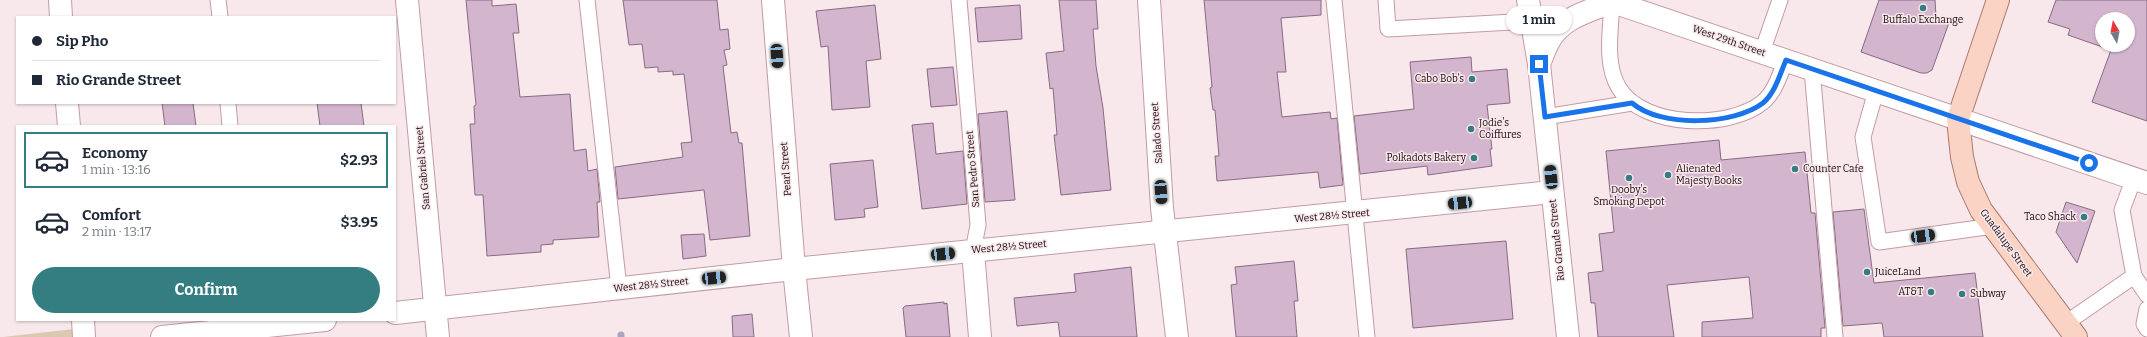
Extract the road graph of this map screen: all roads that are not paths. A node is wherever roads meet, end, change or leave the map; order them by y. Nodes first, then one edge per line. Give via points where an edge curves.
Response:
1 (60, 0) edge
2 (218, 0) edge
3 (406, 0) edge
4 (587, 0) edge
5 (773, 0) edge
6 (959, 0) edge
7 (1149, 0) edge
8 (1334, 0) edge
9 (1386, 0) edge
10 (1780, 0) edge
11 (1998, 0) edge
12 (1610, 1) edge
13 (1647, 6) edge
14 (1530, 10) edge
15 (61, 16) edge
16 (220, 16) edge
17 (1762, 52) junction
18 (1786, 60) junction
19 (1539, 64) junction
20 (1812, 69) junction
21 (1876, 91) junction
22 (1632, 103) junction
23 (67, 104) edge
24 (228, 104) edge
25 (1545, 117) junction
26 (1958, 119) junction
27 (69, 125) edge
28 (230, 125) edge
29 (2140, 181) edge
30 (1552, 192) junction
31 (1355, 213) junction
32 (1993, 226) junction
33 (1165, 233) junction
34 (972, 251) junction
35 (794, 269) junction
36 (2134, 276) junction
37 (619, 288) junction
38 (2147, 295) edge
39 (436, 308) junction
40 (2147, 309) edge
41 (396, 313) edge
42 (83, 321) edge
43 (321, 321) edge
44 (249, 324) edge
45 (2147, 329) edge
46 (289, 330) edge
47 (2071, 330) edge
48 (84, 337) edge
49 (162, 337) edge
50 (438, 337) edge
51 (801, 337) edge
52 (980, 337) edge
53 (1177, 337) edge
54 (1367, 337) edge
55 (1568, 337) edge
56 (1835, 337) edge

1 - 15 street
2 - 16 lane
3 - 39 street, San Gabriel Street
4 - 37 lane
5 - 35 street, Pearl Street
6 - 34 lane, San Pedro Street via 978,225
7 - 33 street, Salado Street
8 - 31 lane
9 - 14 lane via 1388,29
10 - 17 lane
11 - 26 main road, Guadalupe Street
12 - 13 street, West 29th Street
12 - 19 street via 1559,26 1549,40
12 - 22 lane via 1612,71 1619,88
13 - 17 street, West 29th Street
14 - 19 street, Rio Grande Street
17 - 18 street, West 29th Street
18 - 20 street, West 29th Street
18 - 22 lane via 1772,92 1763,102 1733,116 1717,120 1685,120 1653,114
19 - 25 street, Rio Grande Street
20 - 21 street, West 29th Street
20 - 56 lane
21 - 26 street, West 29th Street
21 - 32 lane via 1863,137 1878,242
22 - 25 lane
23 - 27 street
24 - 28 lane
25 - 30 street, Rio Grande Street
26 - 29 street, West 29th Street
26 - 32 main road, Guadalupe Street via 1962,157 1968,182 1981,210
29 - 36 lane via 2122,210
30 - 31 street, West 28½ Street
30 - 55 street, Rio Grande Street
31 - 33 street, West 28½ Street
31 - 54 lane
32 - 47 main road, Guadalupe Street
33 - 34 street, West 28½ Street
33 - 53 street, Salado Street
34 - 35 street, West 28½ Street
34 - 52 street, San Pedro Street
35 - 37 street, West 28½ Street
35 - 51 street, Pearl Street
36 - 38 lane
36 - 47 lane
37 - 39 street, West 28½ Street
39 - 41 street, West 28½ Street
39 - 50 street, San Gabriel Street
40 - 45 lane via 2144,324
42 - 48 street
43 - 46 street
44 - 46 street
44 - 49 street

